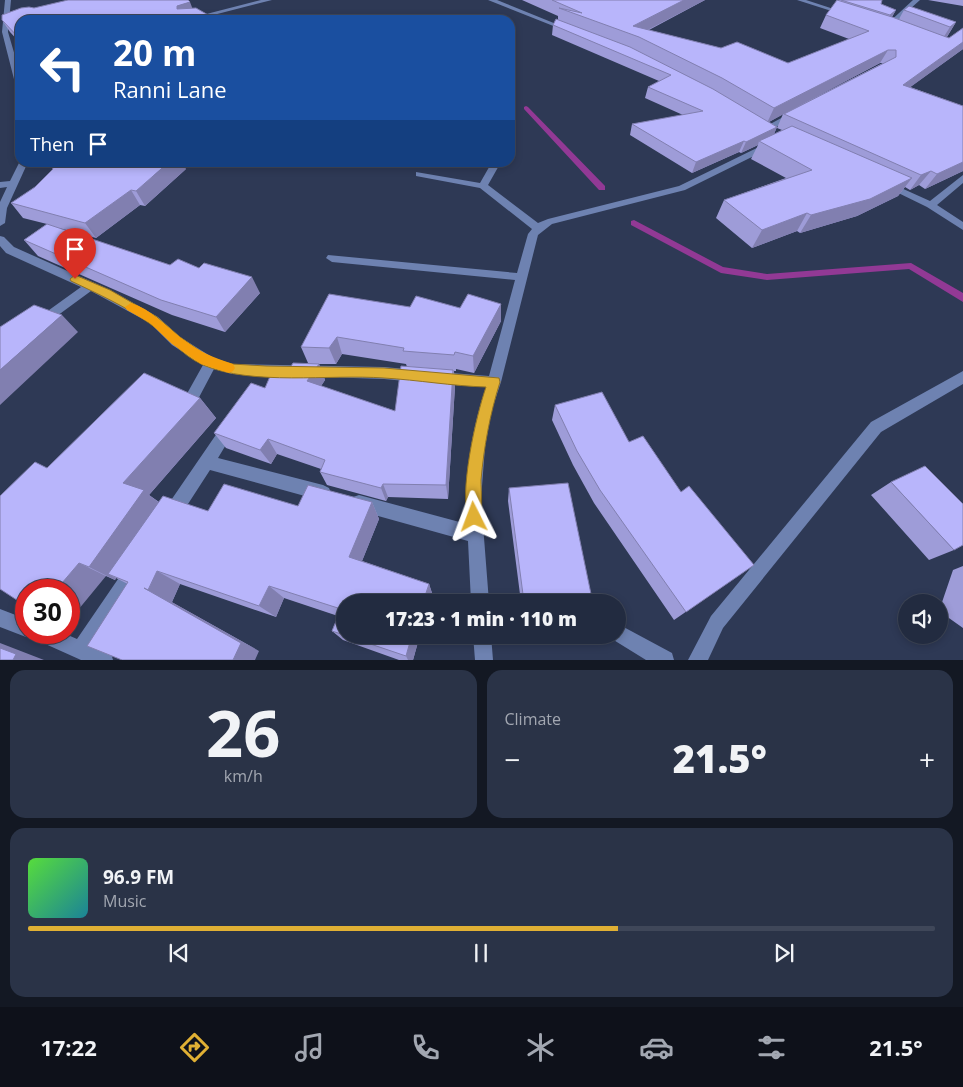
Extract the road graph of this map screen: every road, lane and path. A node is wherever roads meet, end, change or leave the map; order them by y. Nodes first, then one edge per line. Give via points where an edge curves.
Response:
1 (8, 0) edge
2 (268, 0) edge
3 (491, 0) edge
4 (800, 0) edge
5 (917, 0) edge
6 (206, 15) edge
7 (852, 16) edge
8 (15, 20) edge
9 (6, 22) junction
10 (878, 24) edge
11 (887, 27) junction
12 (896, 30) edge
13 (579, 34) edge
14 (15, 67) edge
15 (801, 111) edge
16 (22, 167) edge
17 (494, 167) edge
18 (419, 174) dead end
19 (963, 178) edge
20 (880, 182) edge
21 (15, 183) junction
22 (0, 185) edge
23 (483, 186) junction
24 (931, 205) junction
25 (0, 223) edge
26 (963, 227) edge
27 (538, 228) junction
28 (0, 240) edge
29 (332, 258) dead end
30 (521, 277) junction
31 (90, 286) junction
32 (30, 329) edge
33 (211, 363) junction
34 (266, 371) junction
35 (963, 377) edge
36 (494, 382) junction
37 (256, 388) edge
38 (191, 399) edge
39 (239, 413) edge
40 (207, 462) junction
41 (163, 527) edge
42 (476, 535) junction
43 (141, 560) edge
44 (480, 594) edge
45 (0, 618) edge
46 (15, 624) edge
47 (626, 637) edge
48 (68, 644) edge
49 (483, 644) edge
50 (81, 649) junction
51 (104, 660) edge
52 (484, 660) edge
53 (665, 660) edge
54 (697, 660) edge

1 - 9 street
2 - 6 street
3 - 13 street
4 - 7 street
5 - 11 street
8 - 9 street
9 - 14 street via 5,32
10 - 11 street
11 - 12 street
15 - 27 street via 682,188 548,222
16 - 21 street
17 - 23 street
18 - 23 street
19 - 24 street
20 - 24 street
21 - 22 street
21 - 25 street via 2,208
23 - 27 street
24 - 26 street
27 - 30 street via 533,234
28 - 31 street via 10,250
29 - 30 street
30 - 36 street
31 - 32 street
31 - 33 street via 154,320 176,340
33 - 34 street via 232,369
33 - 38 street
34 - 36 street via 384,373
34 - 37 street
35 - 54 street via 876,427 717,622
36 - 42 street via 478,447 473,499
39 - 40 street
40 - 41 street
40 - 42 street
42 - 44 street
43 - 50 street
45 - 46 street
47 - 53 street
48 - 50 street
49 - 52 street
50 - 51 street

